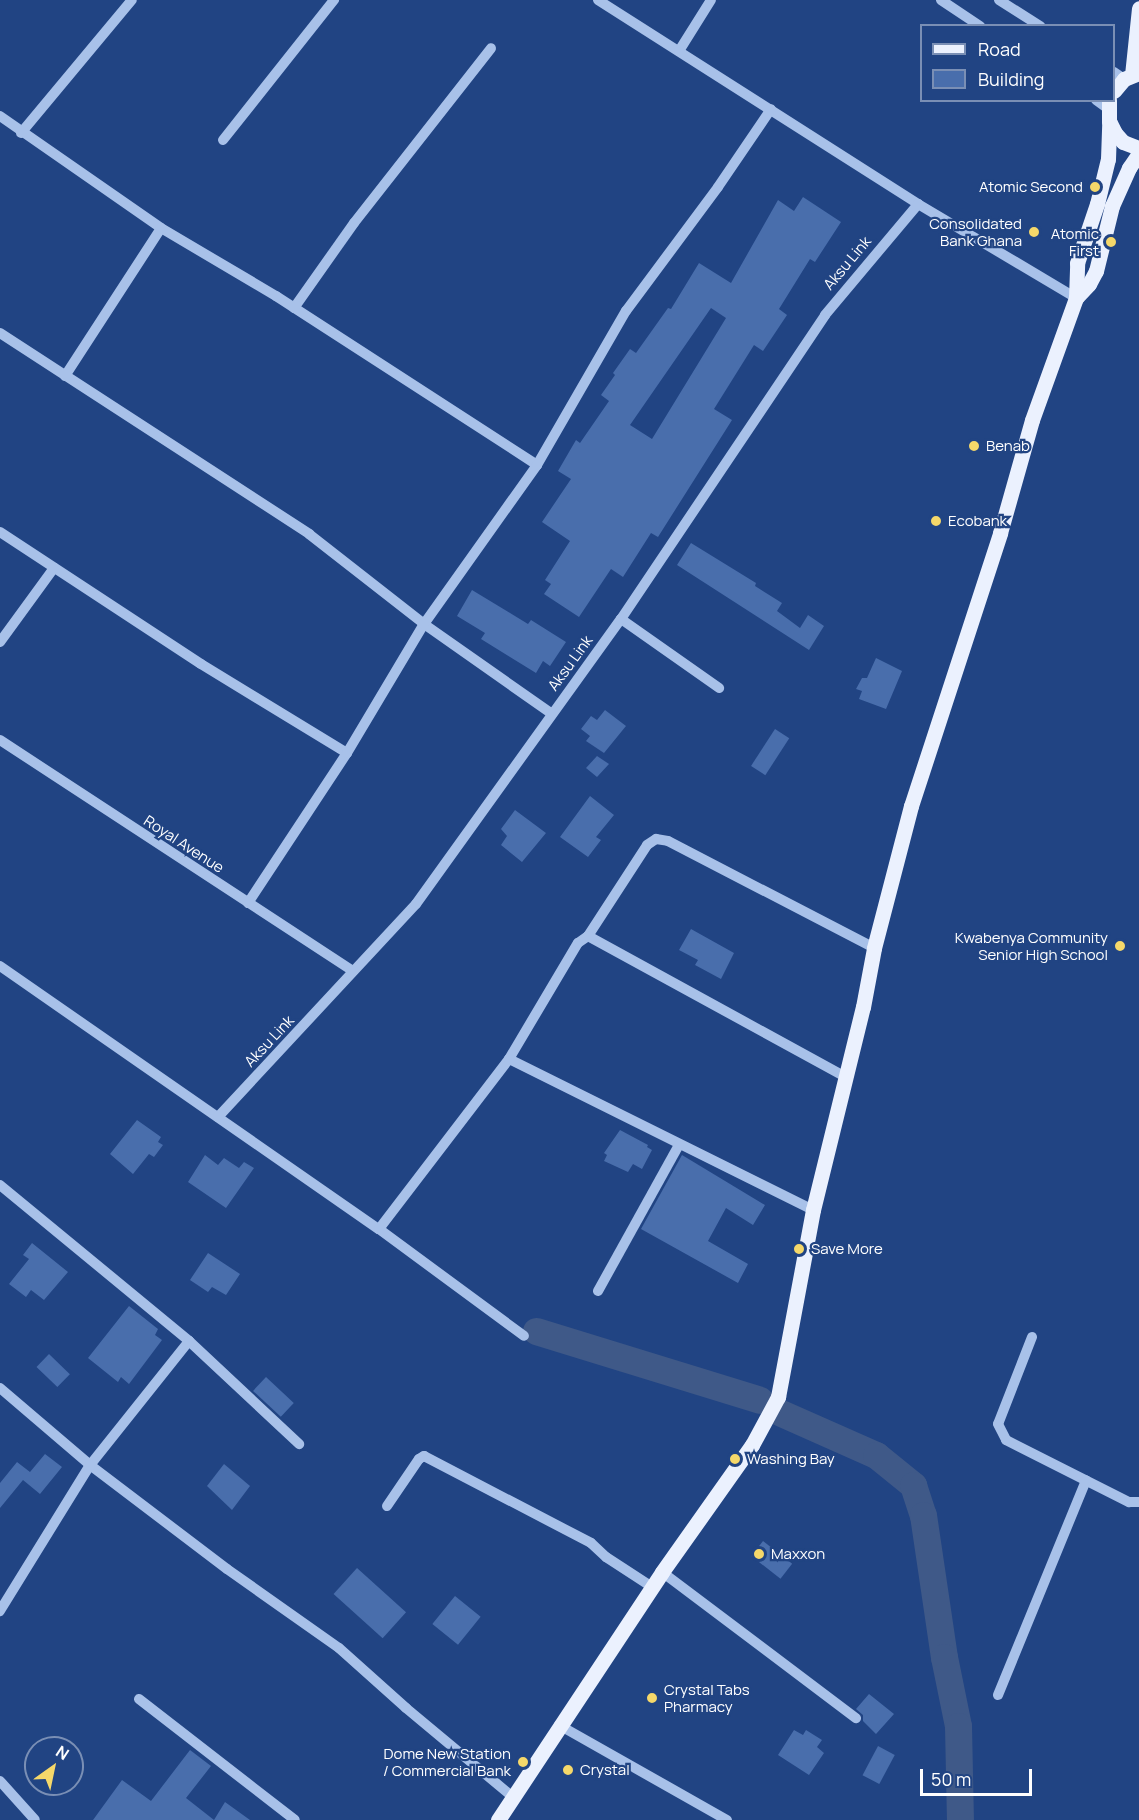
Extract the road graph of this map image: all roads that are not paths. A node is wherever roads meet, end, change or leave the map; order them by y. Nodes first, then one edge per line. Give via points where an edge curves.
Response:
1 (132, 0) edge
2 (334, 0) edge
3 (598, 0) edge
4 (711, 0) edge
5 (942, 0) edge
6 (999, 0) edge
7 (1139, 8) edge
8 (977, 24) edge
9 (1037, 24) edge
10 (491, 48) dead end
11 (679, 51) junction
12 (1127, 75) edge
13 (1115, 89) edge
14 (1105, 107) edge
15 (771, 109) junction
16 (0, 116) edge
17 (21, 133) junction
18 (223, 140) dead end
19 (1139, 148) edge
20 (1139, 153) edge
21 (918, 204) junction
22 (161, 228) junction
23 (1076, 298) junction
24 (294, 308) junction
25 (0, 333) edge
26 (65, 376) junction
27 (537, 465) junction
28 (0, 532) edge
29 (54, 568) junction
30 (621, 619) junction
31 (424, 624) junction
32 (0, 642) edge
33 (719, 688) dead end
34 (552, 714) junction
35 (0, 740) edge
36 (347, 753) junction
37 (248, 903) junction
38 (588, 936) junction
39 (874, 948) junction
40 (0, 966) edge
41 (353, 971) junction
42 (509, 1059) junction
43 (847, 1078) junction
44 (218, 1117) junction
45 (679, 1145) junction
46 (0, 1185) edge
47 (813, 1210) junction
48 (380, 1229) junction
49 (598, 1291) dead end
50 (524, 1336) dead end
51 (1032, 1338) dead end
52 (189, 1341) junction
53 (0, 1388) edge
54 (299, 1444) dead end
55 (90, 1465) junction
56 (1086, 1480) junction
57 (1139, 1502) edge
58 (387, 1506) dead end
59 (662, 1572) junction
60 (652, 1587) junction
61 (0, 1611) edge
62 (998, 1695) dead end
63 (139, 1699) dead end
64 (856, 1718) dead end
65 (559, 1725) junction
66 (0, 1781) edge
67 (513, 1797) junction
68 (35, 1820) edge
69 (295, 1820) edge
70 (498, 1820) edge
71 (727, 1820) edge

1 - 17 street
2 - 18 street
3 - 11 street
4 - 11 street
5 - 8 street
6 - 9 street
7 - 12 main road
10 - 24 street via 354,223
11 - 15 street
12 - 13 main road
14 - 19 main road via 1123,142
14 - 23 main road via 1108,159 1077,263
15 - 21 street
15 - 27 street via 626,310
16 - 17 street
17 - 22 street
20 - 23 main road via 1112,206 1096,271
21 - 23 street
21 - 30 street, Aksu Link via 825,315
22 - 24 street
22 - 26 street
23 - 39 main road via 1032,420 1000,533 928,753
24 - 27 street
25 - 26 street
26 - 31 street via 309,534
27 - 31 street
28 - 29 street
29 - 32 street
29 - 36 street
30 - 33 street
30 - 34 street, Aksu Link
31 - 34 street
31 - 36 street
34 - 41 street, Aksu Link via 416,904
35 - 37 street, Royal Avenue
36 - 37 street
37 - 41 street, Royal Avenue
38 - 39 street via 647,845 656,839 668,841
38 - 42 street via 578,943
38 - 43 street
39 - 43 main road
40 - 44 street
41 - 44 street, Aksu Link
42 - 45 street
42 - 48 street
43 - 47 main road
44 - 48 street
45 - 47 street
45 - 49 street
46 - 52 street
47 - 59 main road via 778,1397 752,1445
48 - 50 street
51 - 56 street via 998,1424 1006,1440
52 - 54 street
52 - 55 street
53 - 55 street
55 - 61 street
55 - 67 street via 226,1569 339,1648
56 - 57 street via 1130,1502
56 - 62 street
58 - 60 street via 424,1456 591,1543
59 - 60 main road
59 - 64 street
60 - 65 main road
63 - 69 street
65 - 67 main road
65 - 71 street
66 - 68 street
67 - 70 main road

